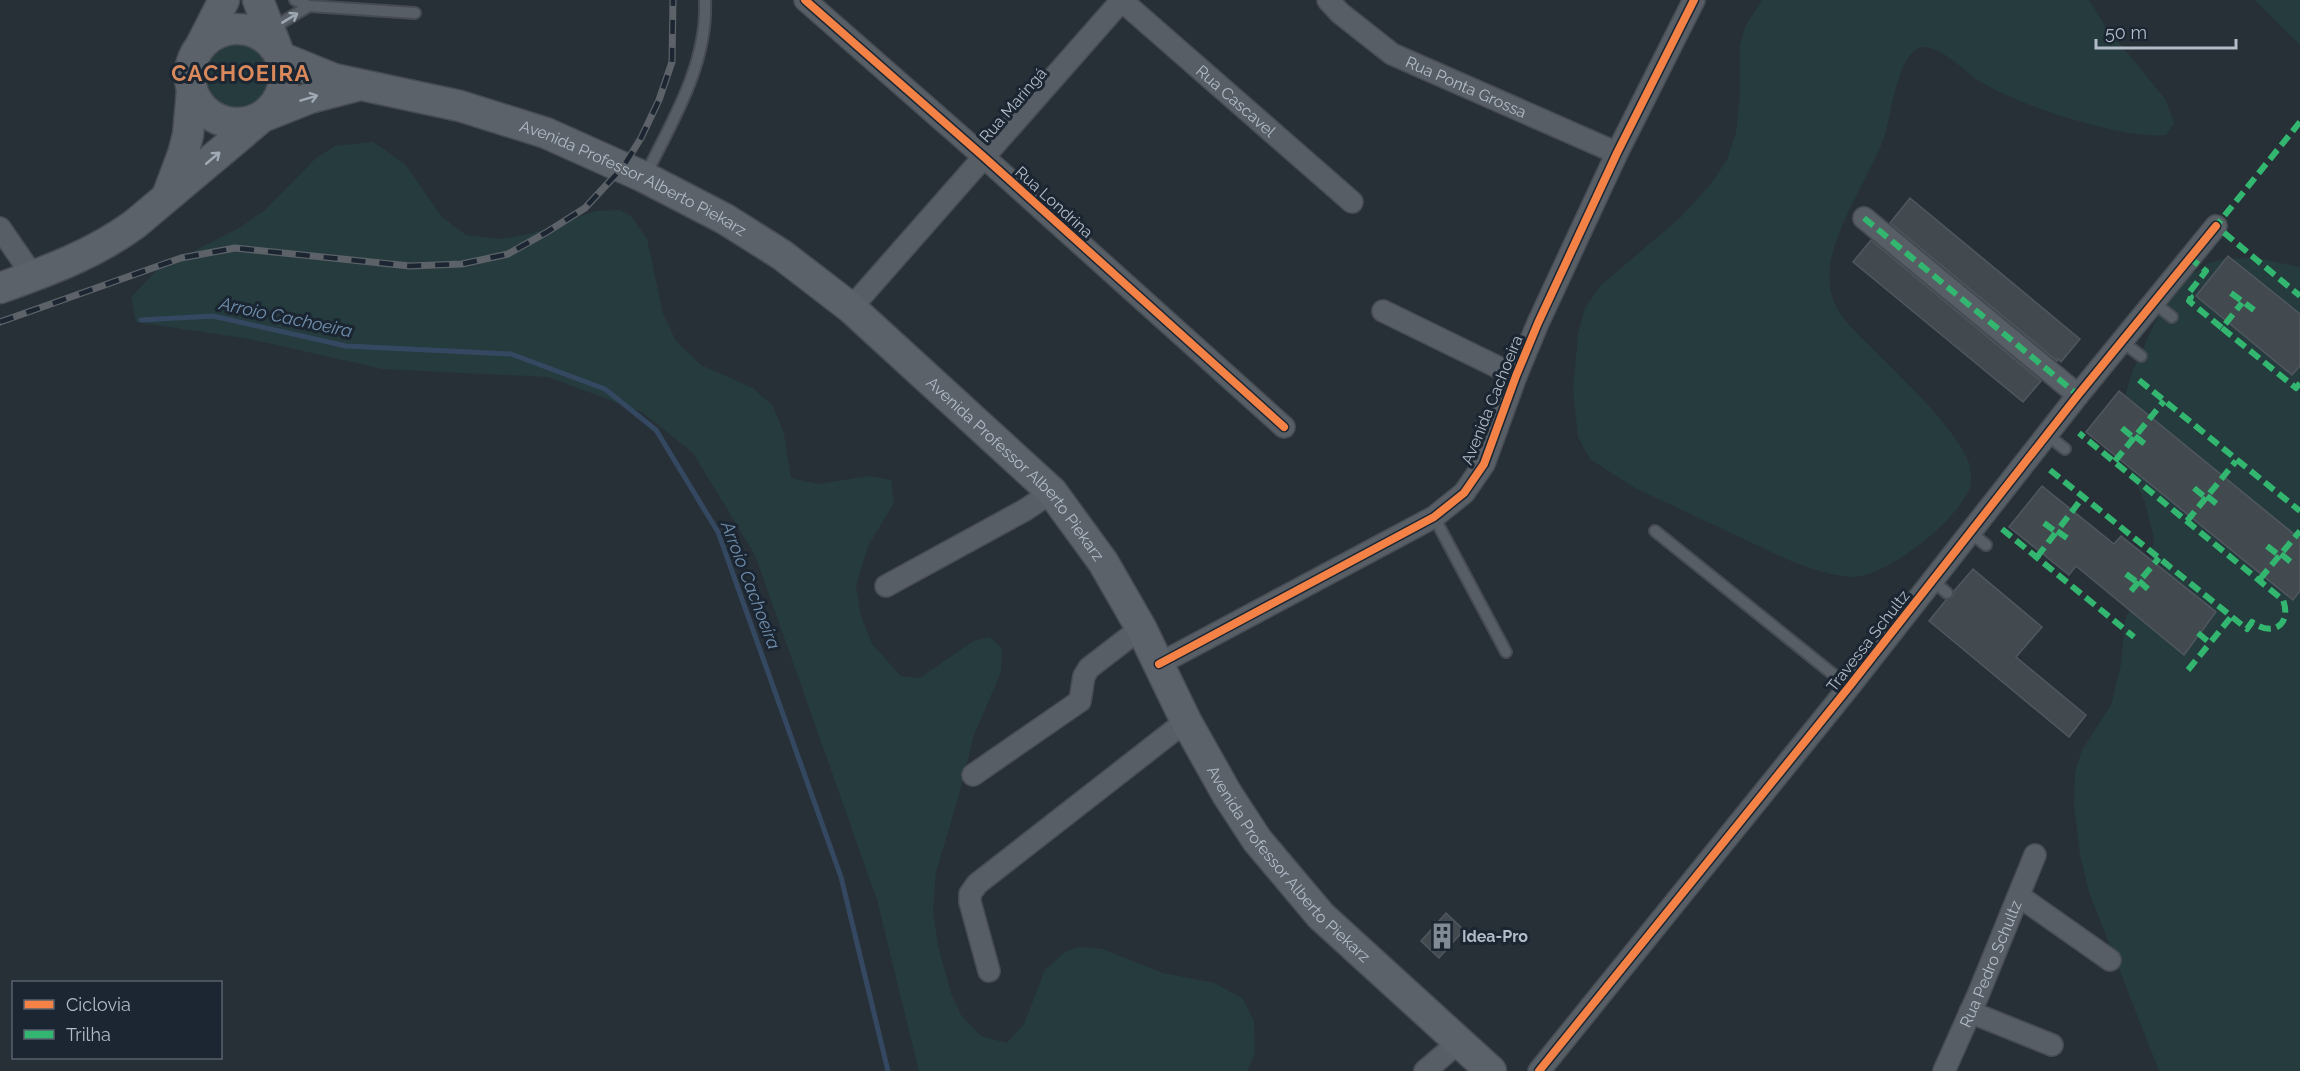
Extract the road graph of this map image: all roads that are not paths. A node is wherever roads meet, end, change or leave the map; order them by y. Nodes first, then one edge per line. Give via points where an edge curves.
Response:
1 (224, 0) edge
2 (258, 0) edge
3 (295, 0) edge
4 (705, 0) edge
5 (805, 0) edge
6 (1122, 0) edge
7 (1328, 0) edge
8 (1694, 0) edge
9 (309, 6) junction
10 (415, 13) dead end
11 (202, 43) junction
12 (275, 43) junction
13 (359, 85) junction
14 (192, 90) junction
15 (262, 117) junction
16 (1617, 153) junction
17 (985, 158) junction
18 (644, 177) junction
19 (168, 195) junction
20 (1352, 202) dead end
21 (1864, 218) dead end
22 (2216, 226) dead end
23 (0, 228) edge
24 (33, 276) junction
25 (0, 288) edge
26 (2153, 302) junction
27 (851, 308) junction
28 (1383, 311) dead end
29 (2172, 317) dead end
30 (2121, 341) junction
31 (2141, 356) dead end
32 (1516, 376) junction
33 (2078, 394) junction
34 (1284, 426) dead end
35 (2046, 434) junction
36 (2065, 449) dead end
37 (1052, 492) junction
38 (1434, 517) junction
39 (1655, 531) dead end
40 (886, 586) dead end
41 (1141, 628) junction
42 (1506, 652) dead end
43 (1159, 664) junction
44 (1849, 687) junction
45 (1186, 721) junction
46 (973, 775) dead end
47 (2036, 855) dead end
48 (2019, 896) junction
49 (2110, 960) dead end
50 (989, 971) dead end
51 (1970, 1012) junction
52 (1458, 1042) junction
53 (2052, 1045) dead end
54 (1425, 1071) edge
55 (1491, 1071) edge
56 (1539, 1071) edge
57 (1944, 1071) edge

1 - 11 main road
2 - 12 main road
3 - 9 lane
4 - 18 lane via 706,18 697,64 679,110
5 - 17 street, Rua Londrina
6 - 17 street, Rua Maringá
6 - 20 street, Rua Cascavel
7 - 16 street, Rua Ponta Grossa via 1392,54
8 - 16 street, Avenida Cachoeira
9 - 10 lane
12 -> 9 lane
11 - 12 main road via 222,31 245,29
11 - 14 main road via 191,65
12 - 13 main road, Avenida Professor Alberto Piekarz via 319,74
12 - 15 main road via 284,70 284,84 276,102
15 -> 13 main road, Avenida Professor Alberto Piekarz via 310,98
13 - 18 main road, Avenida Professor Alberto Piekarz via 482,112 546,134
14 - 15 main road via 202,108 220,120 234,124
14 - 19 main road via 188,135
19 -> 15 main road
16 - 32 street, Avenida Cachoeira
17 - 27 street, Rua Maringá
17 - 34 street, Rua Londrina
18 - 27 main road, Avenida Professor Alberto Piekarz via 725,219 782,255
19 - 24 main road via 115,239
21 - 33 street
22 - 26 street, Travessa Schultz
23 - 24 street
24 - 25 main road
26 - 29 lane
26 - 30 street, Travessa Schultz
27 - 37 main road, Avenida Professor Alberto Piekarz
28 - 32 street
30 - 31 lane
30 - 33 street, Travessa Schultz
32 - 38 street, Avenida Cachoeira via 1484,464 1464,493
33 - 35 street, Travessa Schultz
35 - 36 lane
35 - 44 street, Travessa Schultz via 1978,539
37 - 40 street
37 - 41 main road, Avenida Professor Alberto Piekarz via 1103,562
38 - 42 lane
38 - 43 street, Avenida Cachoeira
39 - 44 lane
41 - 43 main road, Avenida Professor Alberto Piekarz
41 - 46 street via 1089,668 1080,701
43 - 45 main road, Avenida Professor Alberto Piekarz
44 - 56 street, Travessa Schultz
45 - 50 street via 977,884 970,902
45 - 52 main road, Avenida Professor Alberto Piekarz via 1257,840 1321,916
47 - 48 street, Rua Pedro Schultz
48 - 49 street
48 - 51 street, Rua Pedro Schultz
51 - 53 street
51 - 57 street, Rua Pedro Schultz
52 - 54 street
52 - 55 main road, Avenida Professor Alberto Piekarz

